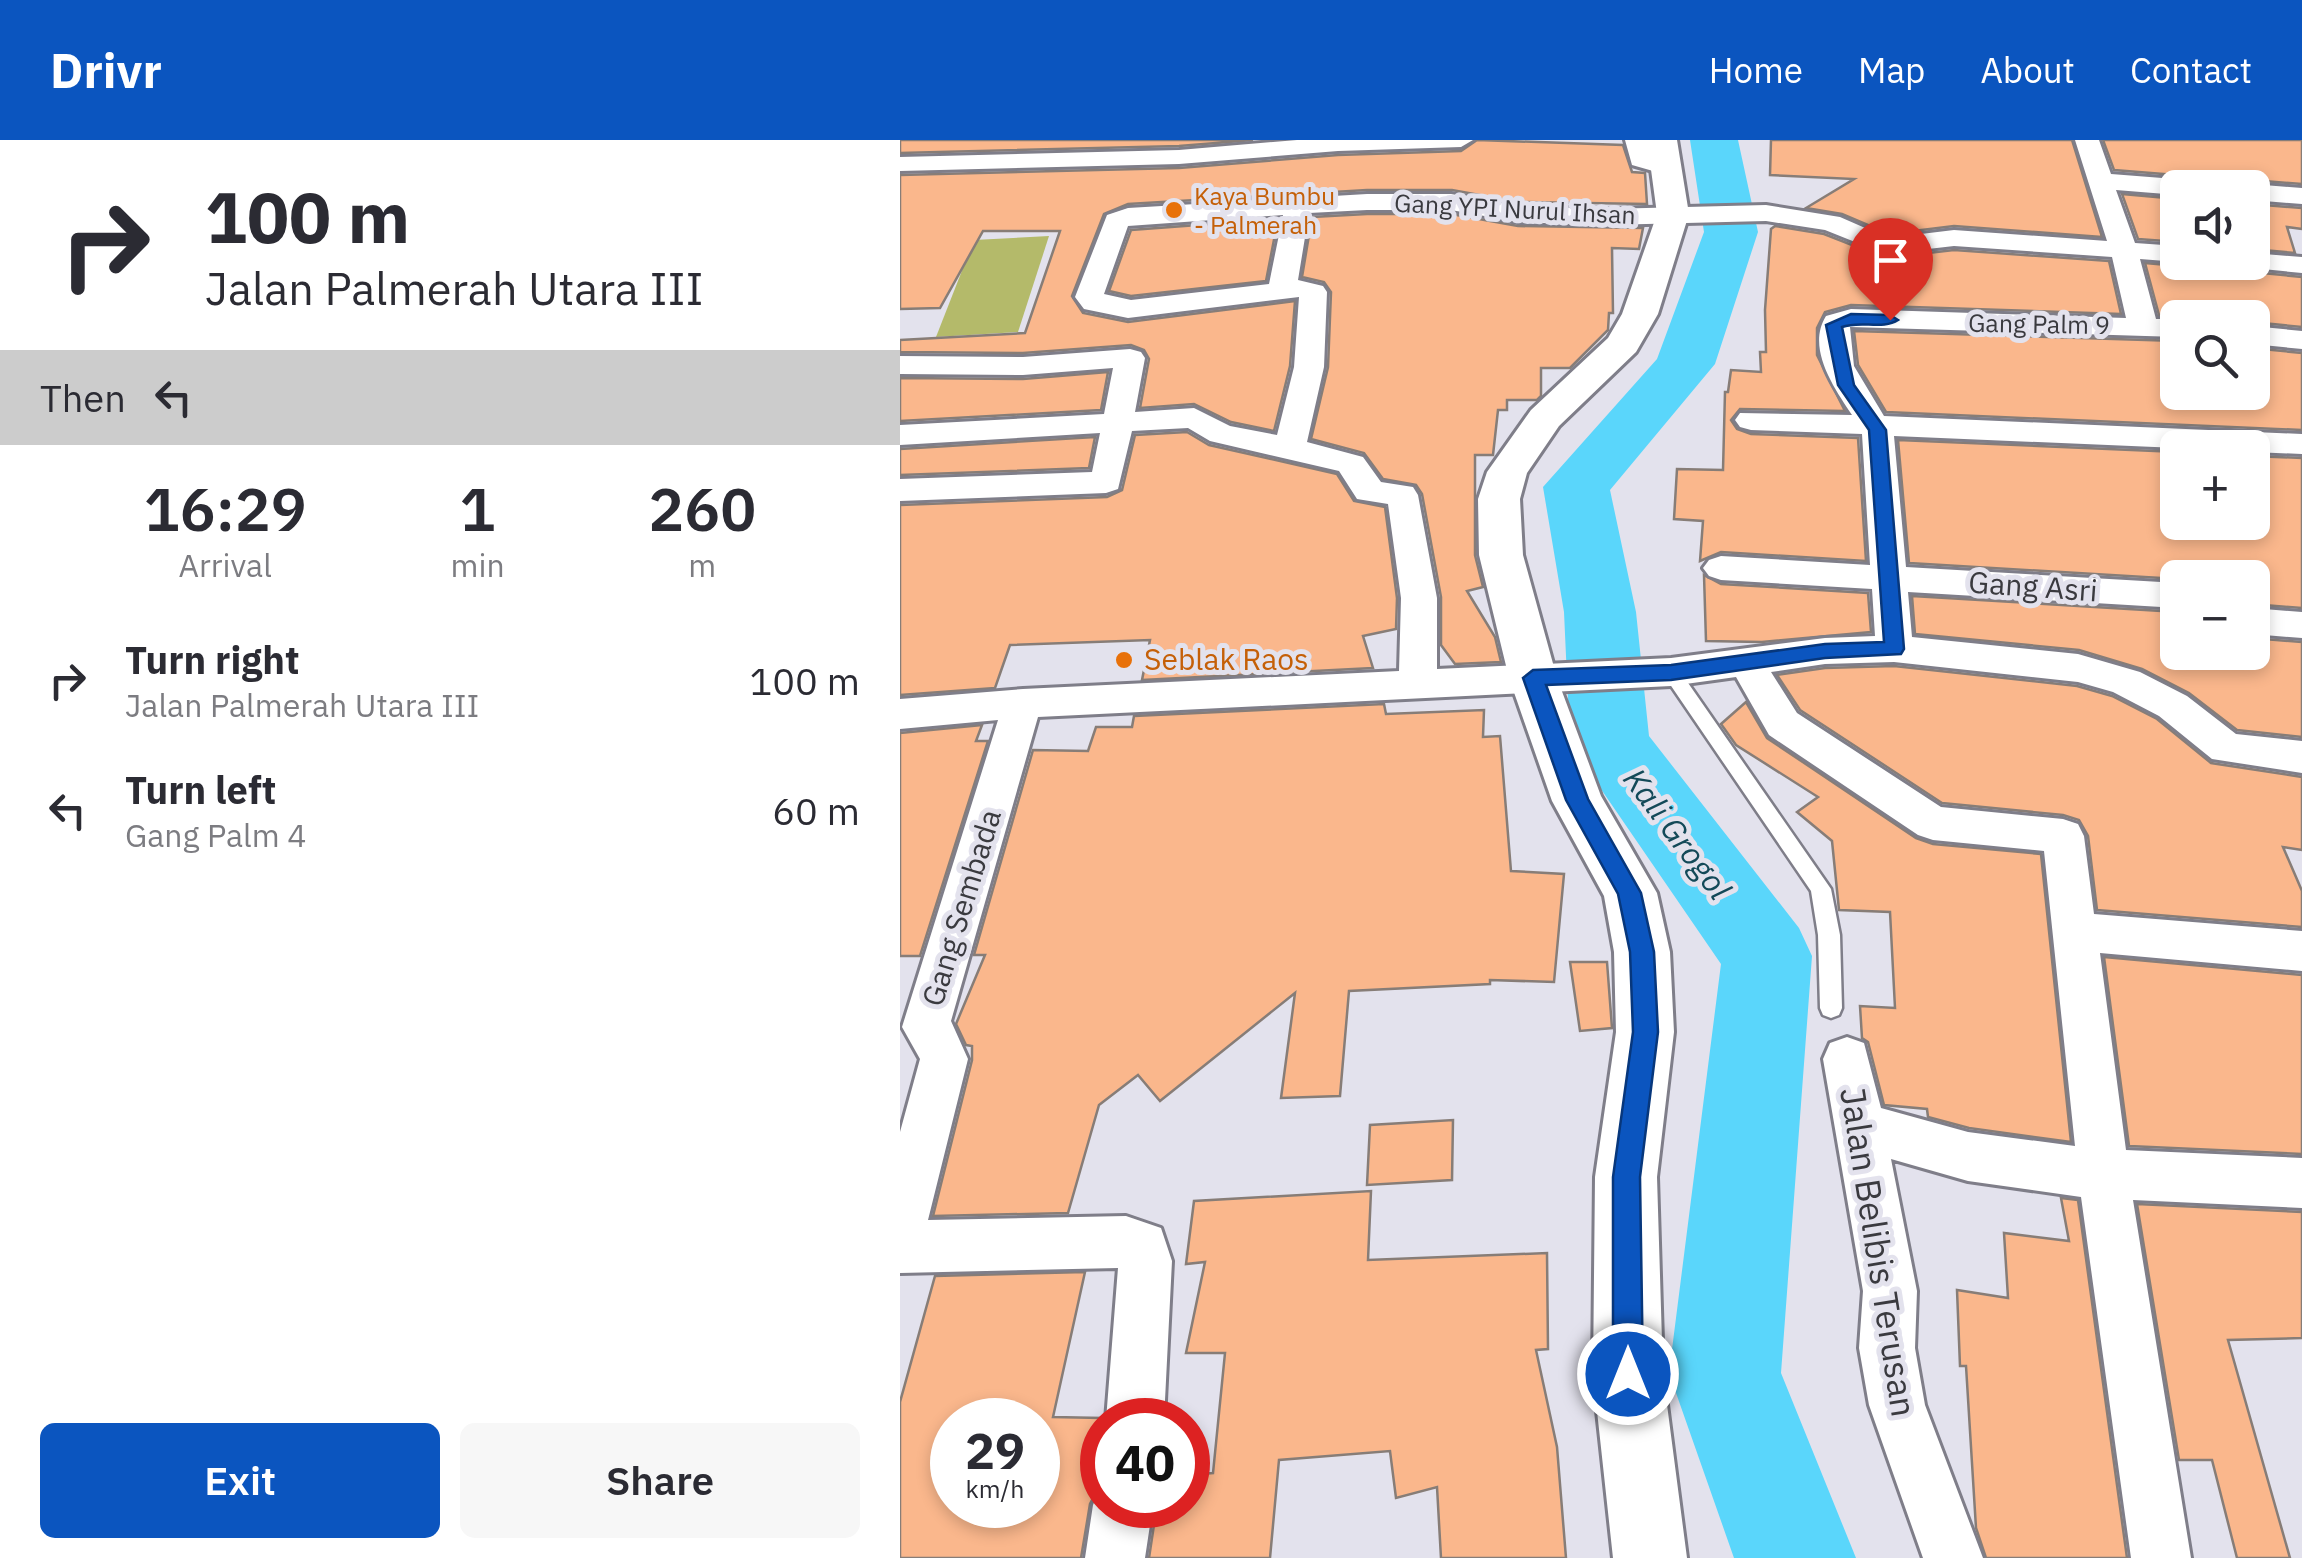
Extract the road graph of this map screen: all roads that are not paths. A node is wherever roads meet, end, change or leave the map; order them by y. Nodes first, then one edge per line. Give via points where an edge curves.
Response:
1 (1461, 140) edge
2 (2087, 140) edge
3 (1656, 148) edge
4 (1180, 157) junction
5 (900, 164) edge
6 (2100, 181) junction
7 (2160, 186) edge
8 (2270, 193) edge
9 (2302, 196) edge
10 (1297, 208) junction
11 (1685, 214) junction
12 (1160, 216) junction
13 (2123, 248) junction
14 (2160, 252) edge
15 (2270, 262) edge
16 (2302, 265) edge
17 (1282, 290) junction
18 (1122, 308) junction
19 (2143, 326) junction
20 (2160, 327) edge
21 (2270, 337) edge
22 (2302, 340) edge
23 (1130, 358) junction
24 (900, 366) edge
25 (1751, 420) dead end
26 (1120, 424) junction
27 (1874, 425) junction
28 (900, 435) edge
29 (2302, 444) edge
30 (1290, 446) junction
31 (900, 490) edge
32 (1721, 568) dead end
33 (1889, 578) junction
34 (2160, 595) edge
35 (2270, 622) edge
36 (2302, 625) edge
37 (1894, 649) junction
38 (1746, 662) junction
39 (1671, 672) junction
40 (1552, 677) junction
41 (1418, 682) junction
42 (1023, 703) junction
43 (900, 714) edge
44 (2302, 758) edge
45 (2075, 932) junction
46 (2302, 951) edge
47 (1831, 1008) dead end
48 (1847, 1059) dead end
49 (1861, 1125) junction
50 (2103, 1172) junction
51 (2302, 1183) edge
52 (900, 1226) edge
53 (900, 1247) edge
54 (1136, 1398) edge
55 (1121, 1528) edge
56 (1116, 1558) edge
57 (1650, 1558) edge
58 (1953, 1558) edge
59 (2160, 1558) edge

1 - 4 street
2 - 6 street
3 - 11 street
4 - 5 street
4 - 12 street
6 - 7 street
6 - 13 street
8 - 9 street
10 - 11 street, Gang YPI Nurul Ihsan via 1451,202 1518,214
10 - 12 street, Gang YPI Nurul Ihsan
10 - 17 street
11 - 13 street, Gang YPI Nurul Ihsan via 1766,213 1831,223 1885,246 1954,238
11 - 40 street via 1623,344 1545,418 1508,472 1499,499 1510,600
12 - 18 street, Gang YPI Nurul Ihsan via 1128,216 1112,225 1089,297
13 - 14 street, Gang YPI Nurul Ihsan
13 - 19 street
15 - 16 street
17 - 18 street
17 - 30 street via 1309,290 1313,298 1310,368
18 - 23 street via 1117,332
19 - 20 street, Gang Palm 9
19 - 27 street, Gang Palm 9 via 1842,320 1834,325 1841,369
21 - 22 street
23 - 24 street
23 - 26 street
25 - 27 street
26 - 28 street
26 - 30 street via 1194,418 1221,434
26 - 31 street via 1103,483
27 - 29 street
27 - 33 street
30 - 41 street via 1351,464 1369,491 1403,498 1419,598
32 - 33 street, Gang Asri
33 - 34 street, Gang Asri
33 - 37 street
35 - 36 street
37 - 38 street
37 - 44 street via 2078,668 2173,706 2226,748
38 - 39 street
38 - 45 street via 1784,724 1933,823 2062,836
39 - 40 street
39 - 47 lane via 1822,890
40 - 41 street
40 - 57 street via 1577,800 1630,893 1642,952 1645,1032 1626,1177 1628,1374
41 - 42 street
42 - 43 street
42 - 52 street, Gang Sembada via 927,1021 944,1059
45 - 46 street
45 - 50 street
48 - 49 street, Jalan Belibis Terusan
49 - 50 street via 1986,1162
49 - 58 street, Jalan Belibis Terusan via 1890,1291 1886,1348 1897,1405
50 - 51 street
50 - 59 street
53 - 54 street via 1126,1242 1142,1248
55 - 56 street

